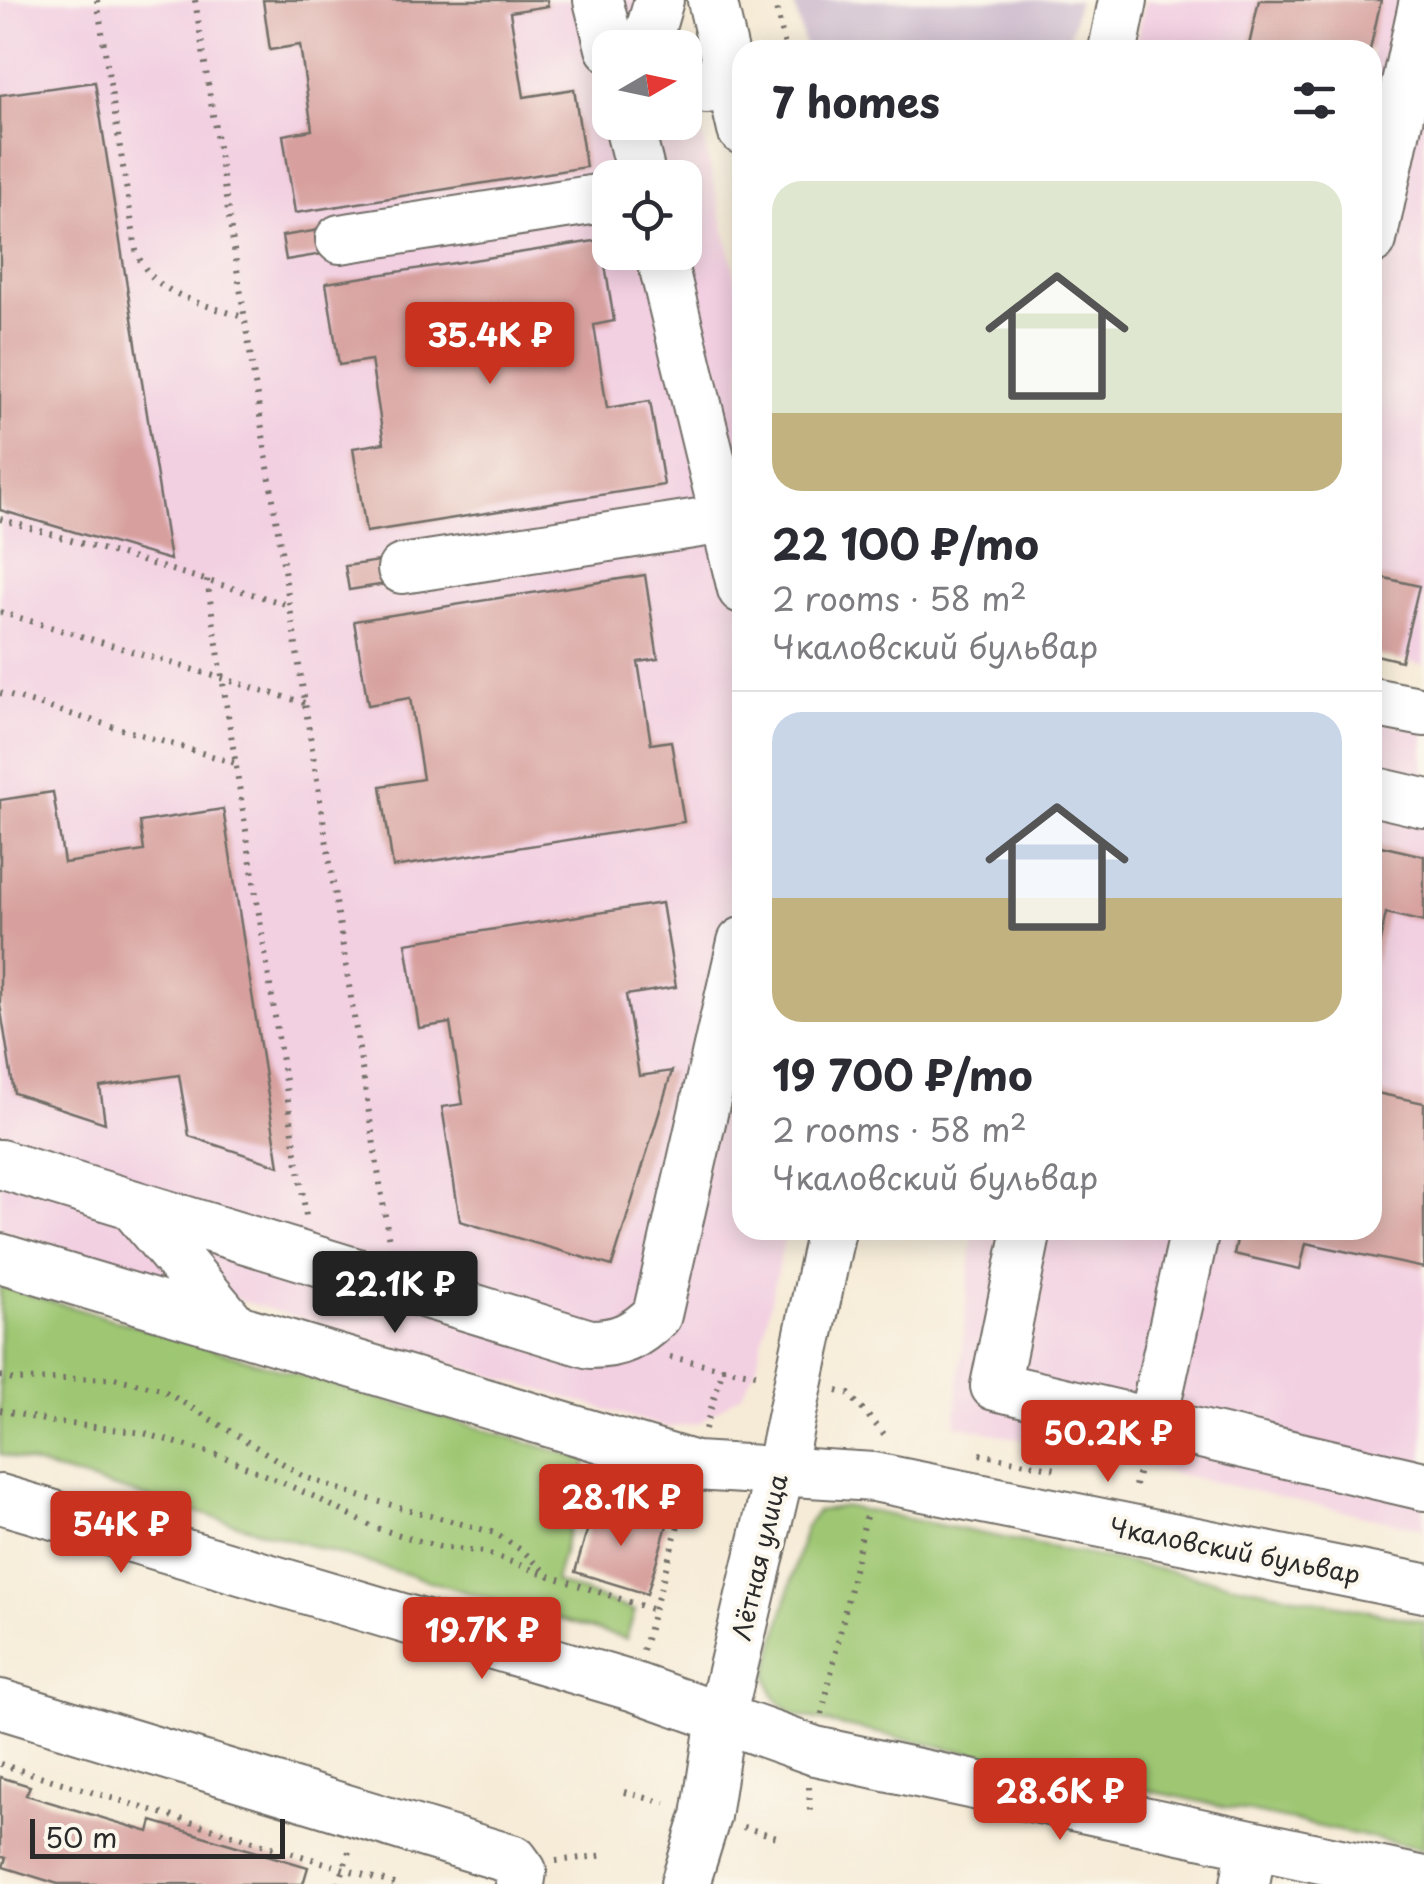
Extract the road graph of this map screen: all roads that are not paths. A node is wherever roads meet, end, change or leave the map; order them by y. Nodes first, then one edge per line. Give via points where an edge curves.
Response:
1 (598, 0) edge
2 (659, 0) edge
3 (712, 0) edge
4 (1123, 0) edge
5 (1424, 0) edge
6 (606, 30) edge
7 (650, 30) edge
8 (1115, 40) edge
9 (732, 86) edge
10 (702, 87) edge
11 (732, 105) edge
12 (1382, 194) edge
13 (592, 199) edge
14 (340, 239) dead end
15 (664, 270) edge
16 (725, 519) junction
17 (732, 548) edge
18 (402, 570) dead end
19 (1382, 704) edge
20 (1424, 712) edge
21 (1382, 793) edge
22 (1424, 803) edge
23 (732, 986) edge
24 (0, 1164) edge
25 (133, 1206) junction
26 (829, 1240) edge
27 (1025, 1240) edge
28 (1193, 1240) edge
29 (0, 1258) edge
30 (236, 1329) junction
31 (1152, 1423) junction
32 (780, 1470) junction
33 (1424, 1486) edge
34 (0, 1499) edge
35 (1424, 1588) edge
36 (0, 1704) edge
37 (721, 1718) junction
38 (1248, 1864) edge
39 (1424, 1881) edge
40 (520, 1884) edge
41 (685, 1884) edge

1 - 6 street
2 - 7 street
3 - 9 street
4 - 8 street
5 - 12 street
10 - 11 street
13 - 14 street
15 - 16 street
16 - 17 street
16 - 18 street
19 - 20 street
21 - 22 street
23 - 25 street via 657,1315 626,1340 590,1344
24 - 25 street
25 - 30 street
26 - 32 street, Лётная улица
27 - 31 street via 994,1386
28 - 31 street
29 - 30 street, Чкаловский бульвар
30 - 32 street, Чкаловский бульвар via 695,1466
31 - 33 street
32 - 35 street, Чкаловский бульвар via 874,1478
32 - 37 street, Лётная улица
34 - 37 street
36 - 40 street via 514,1860 522,1871
37 - 38 street via 814,1751
37 - 41 street, Лётная улица via 706,1816
38 - 39 street

